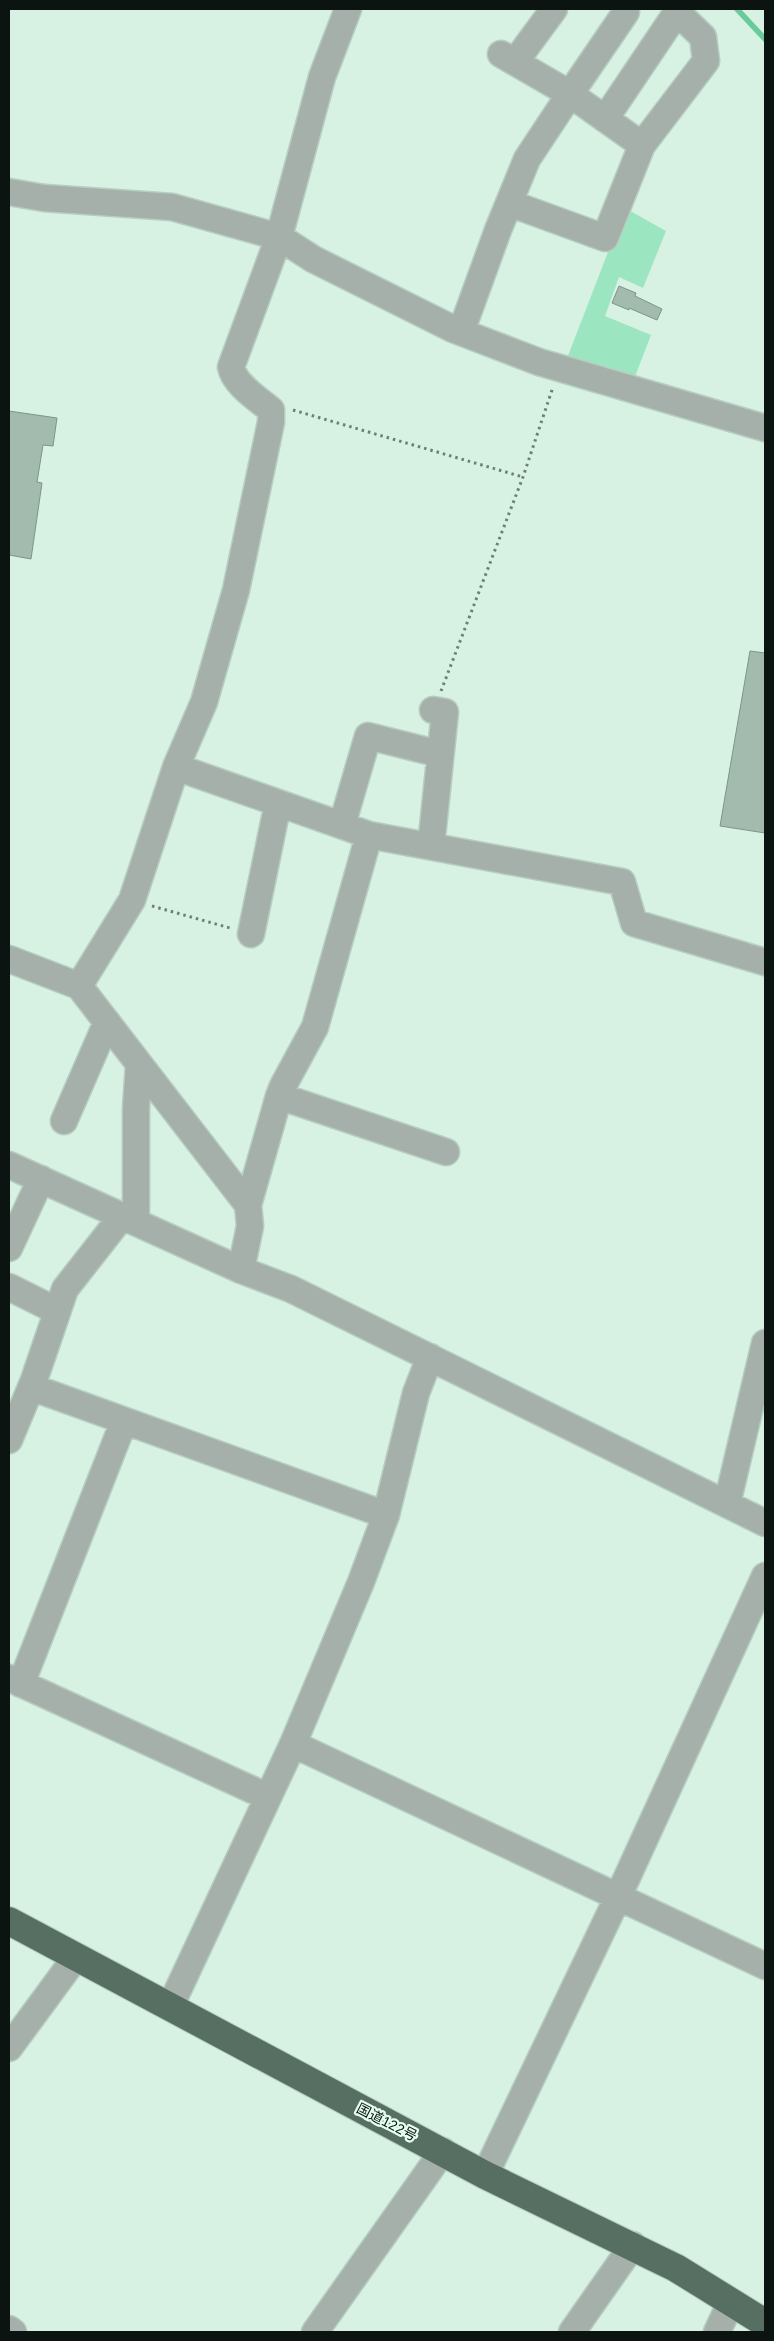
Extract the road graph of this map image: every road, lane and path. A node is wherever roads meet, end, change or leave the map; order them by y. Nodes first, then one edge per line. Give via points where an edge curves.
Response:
1 (348, 9) edge
2 (554, 9) edge
3 (626, 12) dead end
4 (570, 94) junction
5 (605, 118) junction
6 (642, 145) junction
7 (9, 192) edge
8 (509, 203) junction
9 (279, 237) junction
10 (461, 332) junction
11 (559, 368) junction
12 (270, 409) junction
13 (765, 428) edge
14 (523, 477) junction
15 (433, 710) joint
16 (440, 754) junction
17 (176, 767) junction
18 (278, 803) junction
19 (342, 825) junction
20 (369, 835) junction
21 (431, 846) junction
22 (132, 900) junction
23 (251, 934) joint
24 (9, 959) edge
25 (765, 962) edge
26 (78, 986) junction
27 (106, 1022) junction
28 (138, 1064) junction
29 (279, 1096) junction
30 (64, 1121) dead end
31 (446, 1152) dead end
32 (9, 1165) edge
33 (41, 1180) junction
34 (248, 1205) junction
35 (129, 1218) junction
36 (9, 1248) edge
37 (241, 1270) junction
38 (9, 1286) edge
39 (57, 1311) junction
40 (765, 1343) edge
41 (430, 1357) junction
42 (31, 1387) junction
43 (124, 1421) junction
44 (9, 1440) edge
45 (728, 1504) junction
46 (386, 1515) junction
47 (765, 1523) edge
48 (765, 1576) edge
49 (15, 1681) edge
50 (293, 1744) junction
51 (268, 1798) junction
52 (618, 1897) junction
53 (9, 1921) edge
54 (76, 1957) junction
55 (765, 1966) edge
56 (170, 2007) junction
57 (9, 2048) edge
58 (442, 2151) junction
59 (485, 2175) junction
60 (633, 2245) junction
61 (731, 2302) junction
62 (765, 2323) edge
63 (9, 2329) edge
64 (13, 2332) edge
65 (315, 2332) edge
66 (572, 2332) edge
67 (717, 2332) edge

1 - 9 street via 322,77
2 - 4 street via 508,58
3 - 4 street
4 - 5 street
4 - 8 street via 527,158
5 - 6 street
5 - 6 street via 677,12 703,37 706,61
6 - 8 street via 605,238
7 - 9 street via 44,198 172,207
8 - 10 street
9 - 10 street via 313,259
9 - 12 street via 231,366 232,373
10 - 11 street
11 - 13 street
11 - 14 path
12 - 14 path via 292,409
12 - 17 street via 272,422 236,590 204,702
14 - 15 path
15 - 16 street via 444,712
16 - 19 street via 368,736
16 - 21 street
17 - 18 street
17 - 22 street
18 - 19 street
18 - 23 street
19 - 20 street
20 - 21 street
20 - 29 street via 315,1027
21 - 25 street via 622,882 634,923
22 - 23 path
22 - 26 street
24 - 26 street
26 - 27 street
27 - 28 street
27 - 30 street
28 - 34 street
28 - 35 street
29 - 31 street
29 - 34 street
32 - 33 street
33 - 35 street
33 - 36 street
34 - 37 street via 250,1226
35 - 37 street
35 - 39 street via 65,1289
37 - 41 street via 291,1289
38 - 39 street
39 - 42 street
40 - 45 street
41 - 45 street
41 - 46 street via 416,1393
42 - 43 street
42 - 44 street
43 - 46 street
43 - 49 street
45 - 47 street
46 - 50 street
48 - 52 street
49 - 51 street
50 - 51 street
50 - 52 street
51 - 56 street
52 - 55 street
52 - 59 street
53 - 54 highway, 国道122号
54 - 56 highway, 国道122号
54 - 57 street
56 - 58 highway, 国道122号
58 - 59 highway, 国道122号
58 - 65 street
59 - 60 highway, 国道122号
60 - 61 highway, 国道122号 via 709,2286
60 - 66 street
61 - 62 highway, 国道122号
61 - 67 street
63 - 64 street

